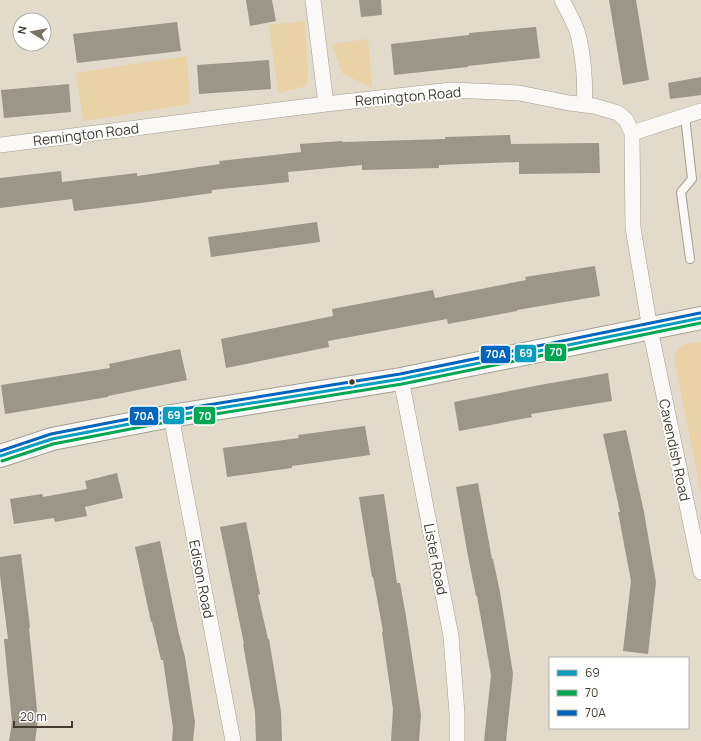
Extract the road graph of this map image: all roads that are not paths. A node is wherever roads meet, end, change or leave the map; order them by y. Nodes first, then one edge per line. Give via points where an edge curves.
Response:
1 (313, 0) edge
2 (562, 0) edge
3 (326, 104) junction
4 (584, 105) junction
5 (701, 111) edge
6 (685, 116) junction
7 (632, 133) junction
8 (0, 145) edge
9 (690, 258) dead end
10 (701, 318) edge
11 (650, 329) junction
12 (401, 379) junction
13 (171, 416) junction
14 (0, 456) edge
15 (701, 572) edge
16 (233, 741) edge
17 (457, 741) edge

1 - 3 street
2 - 4 street via 577,31 583,64
3 - 4 street, Remington Road via 451,90 519,93
3 - 8 street, Remington Road
4 - 7 street, Remington Road via 618,113 626,120
5 - 6 street
6 - 7 street
6 - 9 lane via 692,179 681,192
7 - 11 street via 633,228
10 - 11 street
11 - 12 street
11 - 15 street, Cavendish Road
12 - 13 street
12 - 17 street, Lister Road via 450,636
13 - 14 street via 52,439
13 - 16 street, Edison Road

